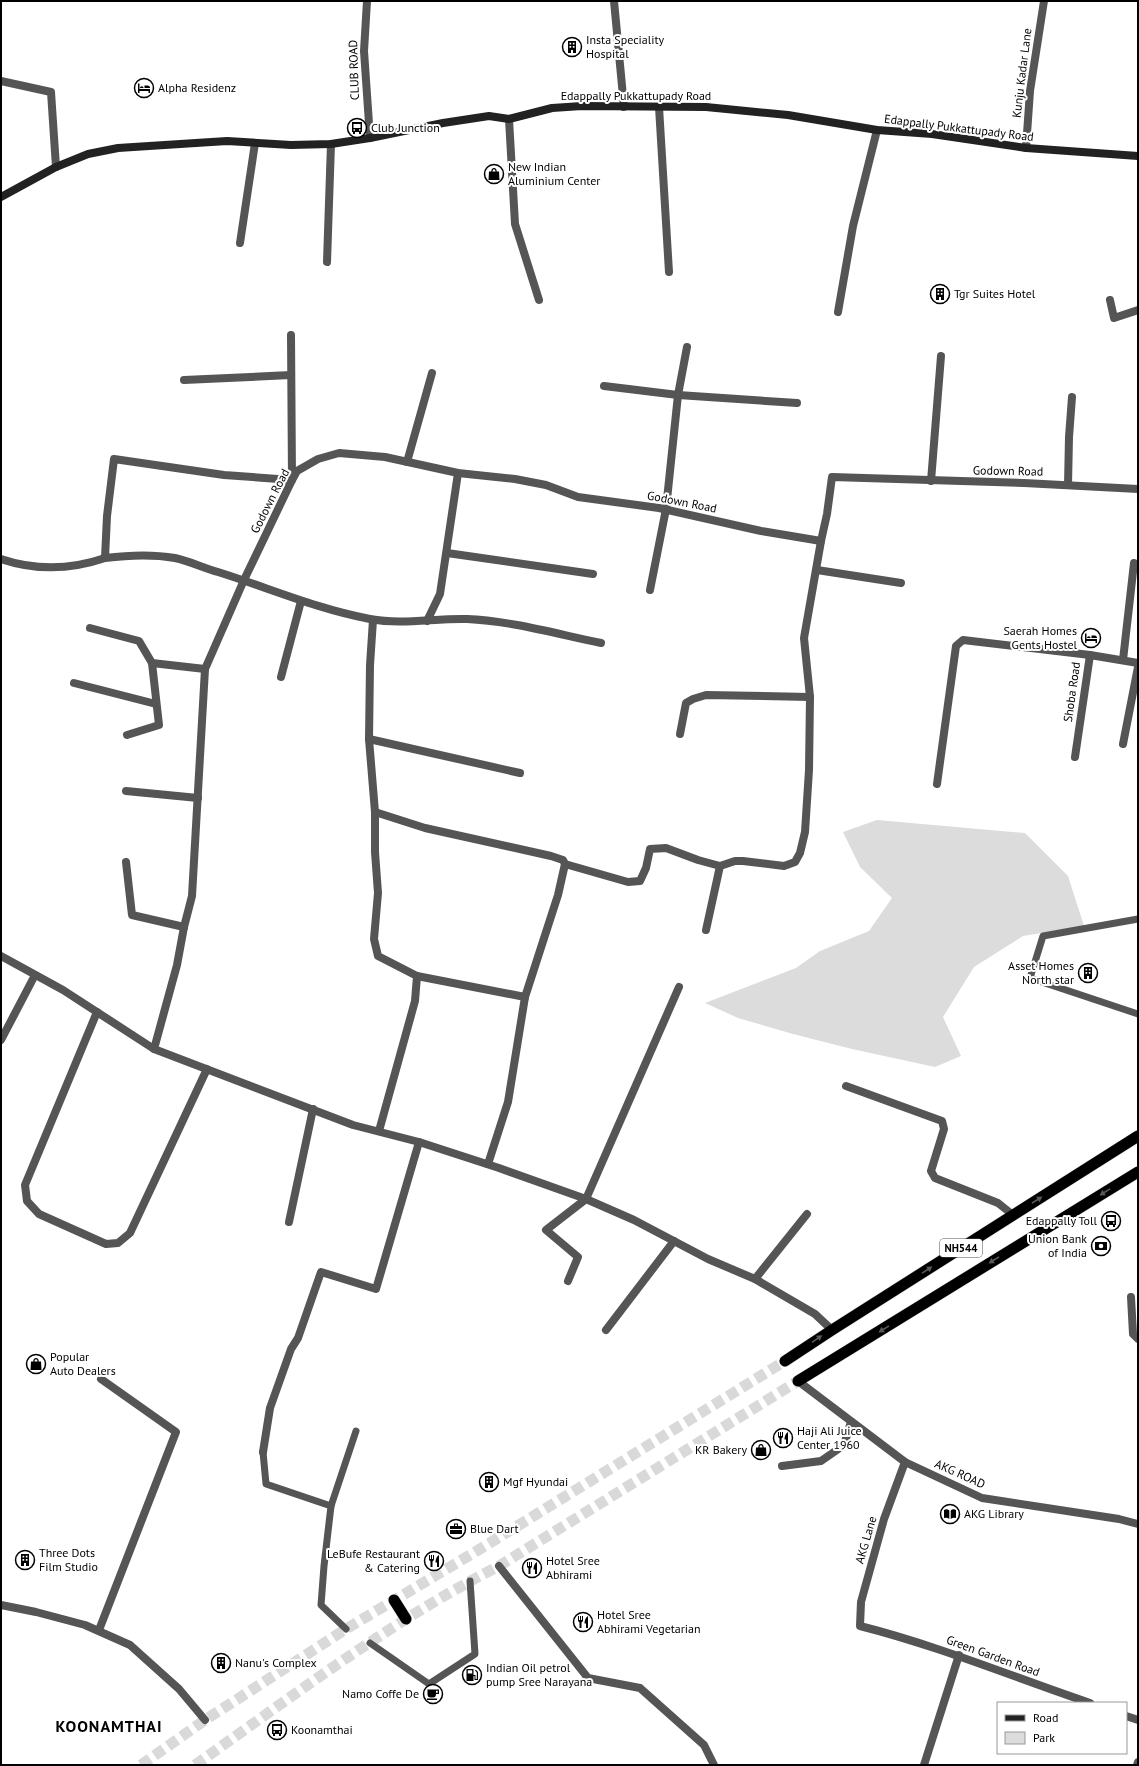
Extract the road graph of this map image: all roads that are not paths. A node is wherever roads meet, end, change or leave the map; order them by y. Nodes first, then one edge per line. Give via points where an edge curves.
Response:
1 (367, 1) edge
2 (614, 1) edge
3 (1044, 1) edge
4 (1, 81) edge
5 (624, 107) junction
6 (659, 107) junction
7 (509, 119) junction
8 (877, 130) junction
9 (370, 138) junction
10 (255, 143) junction
11 (331, 144) junction
12 (1026, 148) junction
13 (1138, 156) edge
14 (56, 167) junction
15 (1, 197) edge
16 (240, 243) dead end
17 (327, 262) dead end
18 (669, 272) dead end
19 (539, 300) dead end
20 (1110, 300) dead end
21 (1138, 310) edge
22 (838, 312) dead end
23 (291, 334) dead end
24 (687, 347) dead end
25 (941, 356) dead end
26 (432, 373) dead end
27 (291, 375) junction
28 (184, 380) dead end
29 (604, 386) dead end
30 (678, 395) junction
31 (1072, 397) dead end
32 (797, 403) dead end
33 (407, 462) junction
34 (458, 473) junction
35 (292, 480) junction
36 (931, 481) junction
37 (1068, 485) junction
38 (1138, 489) edge
39 (666, 509) junction
40 (820, 541) junction
41 (447, 553) junction
42 (105, 558) junction
43 (1, 559) edge
44 (1134, 563) dead end
45 (816, 570) junction
46 (593, 574) dead end
47 (244, 580) junction
48 (901, 583) dead end
49 (650, 590) dead end
50 (301, 601) junction
51 (373, 620) junction
52 (427, 621) junction
53 (90, 628) dead end
54 (601, 643) dead end
55 (1090, 655) junction
56 (1123, 660) junction
57 (152, 663) junction
58 (1138, 663) edge
59 (1138, 667) edge
60 (205, 669) junction
61 (281, 677) dead end
62 (74, 683) dead end
63 (810, 697) junction
64 (156, 704) junction
65 (680, 734) dead end
66 (127, 735) dead end
67 (369, 739) junction
68 (1123, 744) dead end
69 (1075, 757) dead end
70 (520, 774) dead end
71 (937, 784) dead end
72 (126, 791) dead end
73 (198, 798) junction
74 (375, 812) junction
75 (126, 862) dead end
76 (565, 864) junction
77 (720, 866) junction
78 (1138, 920) edge
79 (184, 928) junction
80 (706, 930) dead end
81 (1, 956) edge
82 (35, 975) junction
83 (417, 976) junction
84 (679, 987) dead end
85 (525, 997) junction
86 (96, 1012) junction
87 (1138, 1014) edge
88 (1, 1040) edge
89 (154, 1049) junction
90 (207, 1069) junction
91 (846, 1086) dead end
92 (313, 1109) junction
93 (379, 1131) junction
94 (1138, 1136) edge
95 (419, 1142) junction
96 (488, 1164) junction
97 (1138, 1172) edge
98 (586, 1199) junction
99 (807, 1214) dead end
100 (1013, 1215) junction
101 (289, 1222) dead end
102 (674, 1241) junction
103 (755, 1279) junction
104 (568, 1281) dead end
105 (1131, 1297) dead end
106 (606, 1330) dead end
107 (832, 1330) junction
108 (1138, 1339) edge
109 (785, 1361) tunnel mouth
110 (102, 1379) dead end
111 (798, 1381) joint
112 (851, 1422) junction
113 (356, 1431) dead end
114 (263, 1452) joint
115 (905, 1462) junction
116 (782, 1466) dead end
117 (331, 1506) junction
118 (1138, 1524) edge
119 (499, 1566) dead end
120 (470, 1581) dead end
121 (394, 1600) dead end
122 (1, 1606) edge
123 (406, 1619) dead end
124 (860, 1626) joint
125 (346, 1628) dead end
126 (99, 1630) junction
127 (370, 1643) dead end
128 (958, 1655) junction
129 (1087, 1702) edge
130 (1127, 1716) edge
131 (205, 1720) dead end
132 (1138, 1720) edge
133 (714, 1765) edge
134 (924, 1765) edge

1 - 9 street, CLUB ROAD via 364,51
2 - 5 street
3 - 12 street, Kunju Kadar Lane via 1030,91
4 - 14 street via 51,92
5 - 6 main road, Edappally Pukkattupady Road
5 - 7 main road, Edappally Pukkattupady Road via 552,108
6 - 8 main road, Edappally Pukkattupady Road via 706,107 788,115
6 - 18 street
7 - 9 main road, Edappally Pukkattupady Road via 489,116
7 - 19 street via 515,224
8 - 12 main road, Edappally Pukkattupady Road via 932,134
8 - 22 street via 853,226
9 - 11 main road, Edappally Pukkattupady Road
10 - 11 main road, Edappally Pukkattupady Road
10 - 14 main road, Edappally Pukkattupady Road via 227,140 118,148 88,154
10 - 16 street
11 - 17 street
12 - 13 main road, Edappally Pukkattupady Road
14 - 15 main road, Edappally Pukkattupady Road
20 - 21 street via 1114,318
23 - 27 street
24 - 30 street
25 - 36 street
26 - 33 street
27 - 28 street
27 - 35 street
29 - 30 street
30 - 32 street
30 - 39 street
31 - 37 street
33 - 34 street, Godown Road
33 - 35 street, Godown Road via 385,457 339,453 318,459 297,471
34 - 39 street, Godown Road via 546,485 578,498
34 - 41 street
35 - 42 street via 224,475 114,460
35 - 47 street, Godown Road
36 - 37 street, Godown Road
36 - 40 street, Godown Road via 832,477
37 - 38 street, Godown Road
39 - 40 street, Godown Road via 761,531
39 - 49 street
40 - 45 street
41 - 46 street
41 - 52 street via 440,594
42 - 43 street via 62,568 27,566
42 - 47 street via 146,555 176,558
44 - 56 street
45 - 48 street
45 - 63 street via 804,638
47 - 50 street
47 - 60 street, Godown Road
50 - 51 street
50 - 61 street
51 - 52 street
51 - 67 street
52 - 54 street via 466,619 510,624
53 - 57 street via 140,640
55 - 56 street, Shoba Road
55 - 69 street, Shoba Road
55 - 71 street via 963,640 956,646
56 - 58 street, Shoba Road
57 - 60 street
57 - 64 street
59 - 68 street
60 - 73 street
62 - 64 street
63 - 65 street via 706,696 693,699 686,703
63 - 77 street via 806,824 800,853 795,862 784,866 735,861
64 - 66 street via 159,725
67 - 70 street
67 - 74 street
72 - 73 street
73 - 79 street via 192,896
74 - 76 street via 425,828 551,856 563,860
74 - 83 street via 378,893 374,940 378,956
75 - 79 street via 132,915
76 - 77 street via 628,882 640,881 650,849 666,848
76 - 85 street via 558,895
77 - 80 street
78 - 87 lane via 1043,936 1030,978
79 - 89 street via 177,965
81 - 82 street
82 - 86 street
82 - 88 street
83 - 85 street
83 - 93 street via 415,1001
84 - 98 street
85 - 96 street via 508,1102
86 - 89 street
86 - 90 street via 25,1185 27,1201 39,1214 106,1244 118,1243 130,1233
89 - 90 street
90 - 92 street
91 - 100 street via 942,1120 944,1129 931,1171 935,1178 998,1203
92 - 93 street via 352,1125
92 - 101 street
93 - 95 street
100 -> 94 highway, NH544
95 - 96 street
95 - 114 street via 376,1289 321,1272 270,1408
96 - 98 street
97 -> 111 highway, NH544
98 - 102 street
98 - 104 street via 546,1230 578,1256
99 - 103 street
107 -> 100 highway, NH544
102 - 103 street
102 - 106 street
103 - 107 street via 815,1314
105 - 108 street via 1133,1334
109 -> 107 highway, NH544
110 - 126 street via 176,1432
111 - 112 street, AKG ROAD
112 - 115 street, AKG ROAD
112 - 116 street via 844,1445 822,1461
113 - 117 lane
114 - 117 lane via 266,1484
115 - 118 street, AKG ROAD via 982,1498
115 - 124 street, AKG Lane via 884,1519 861,1602
117 - 125 lane via 321,1605
119 - 133 street via 588,1678 640,1688 704,1745
120 - 127 lane via 475,1654 429,1684
121 - 123 highway
122 - 126 street via 36,1612
124 - 128 street, Green Garden Road
126 - 131 street via 130,1645 179,1689
128 - 129 street, Green Garden Road
128 - 134 street
130 - 132 street

